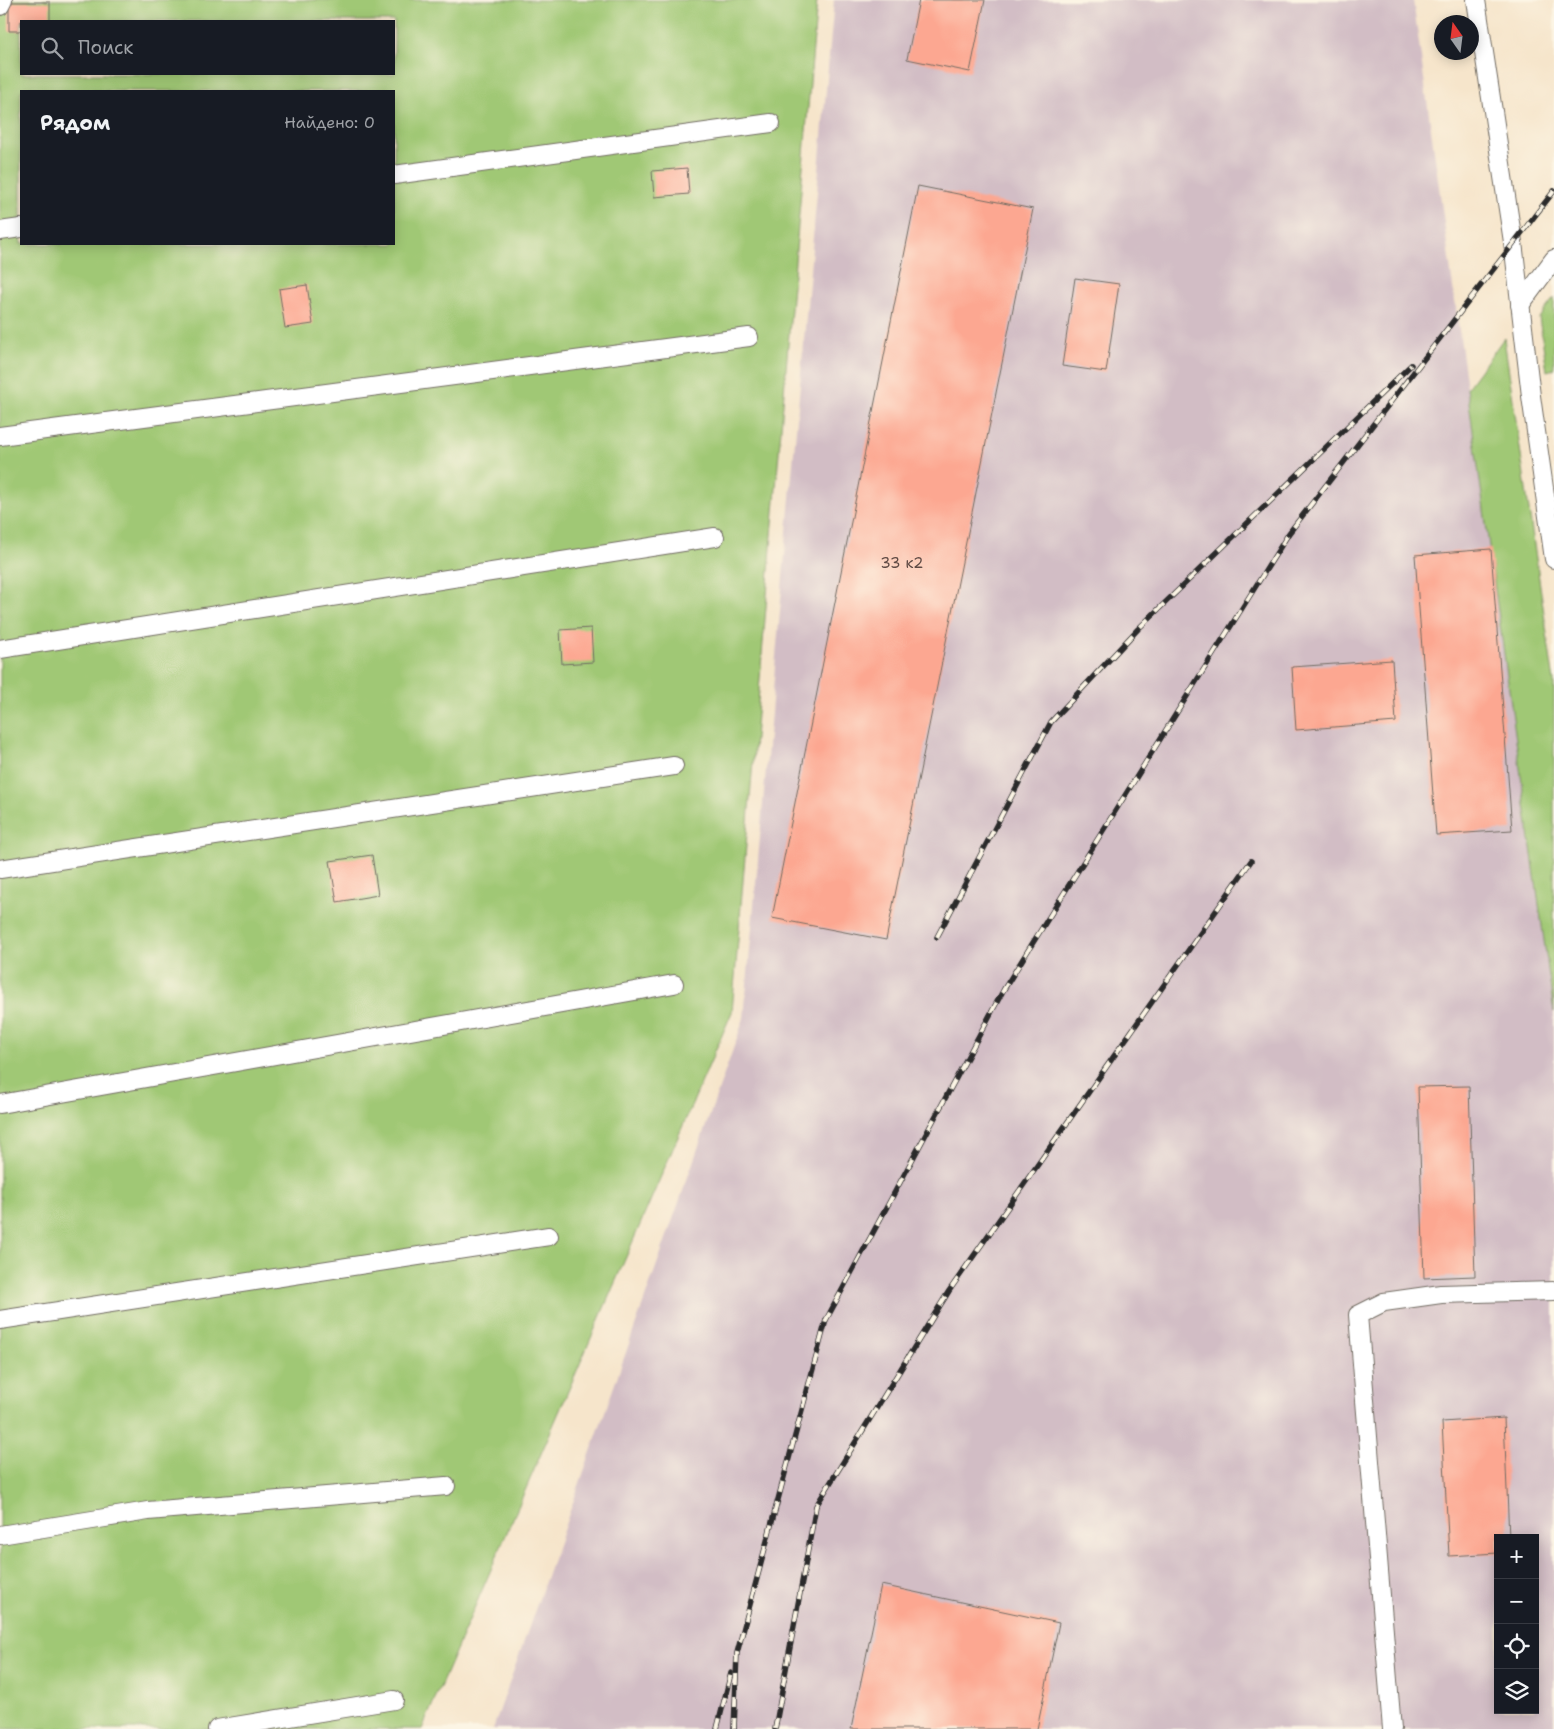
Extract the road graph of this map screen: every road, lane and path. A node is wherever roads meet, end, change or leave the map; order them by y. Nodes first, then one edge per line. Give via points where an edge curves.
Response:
1 (3, 0) edge
2 (1476, 0) edge
3 (0, 6) edge
4 (771, 122) dead end
5 (395, 176) edge
6 (20, 228) edge
7 (0, 231) edge
8 (1554, 259) edge
9 (1520, 305) junction
10 (749, 337) dead end
11 (0, 436) edge
12 (715, 537) dead end
13 (1554, 559) edge
14 (0, 649) edge
15 (674, 766) dead end
16 (0, 868) edge
17 (674, 984) dead end
18 (0, 1104) edge
19 (549, 1236) dead end
20 (1554, 1291) edge
21 (0, 1320) edge
22 (446, 1486) dead end
23 (0, 1535) edge
24 (394, 1700) dead end
25 (217, 1729) edge
26 (1392, 1729) edge

1 - 3 lane
2 - 9 lane
4 - 5 lane
6 - 7 lane
8 - 9 lane
9 - 13 lane
10 - 11 lane
12 - 14 lane
15 - 16 lane
17 - 18 lane
19 - 21 lane
20 - 26 lane via 1441,1294 1384,1302 1358,1315
22 - 23 lane via 148,1512
24 - 25 lane

